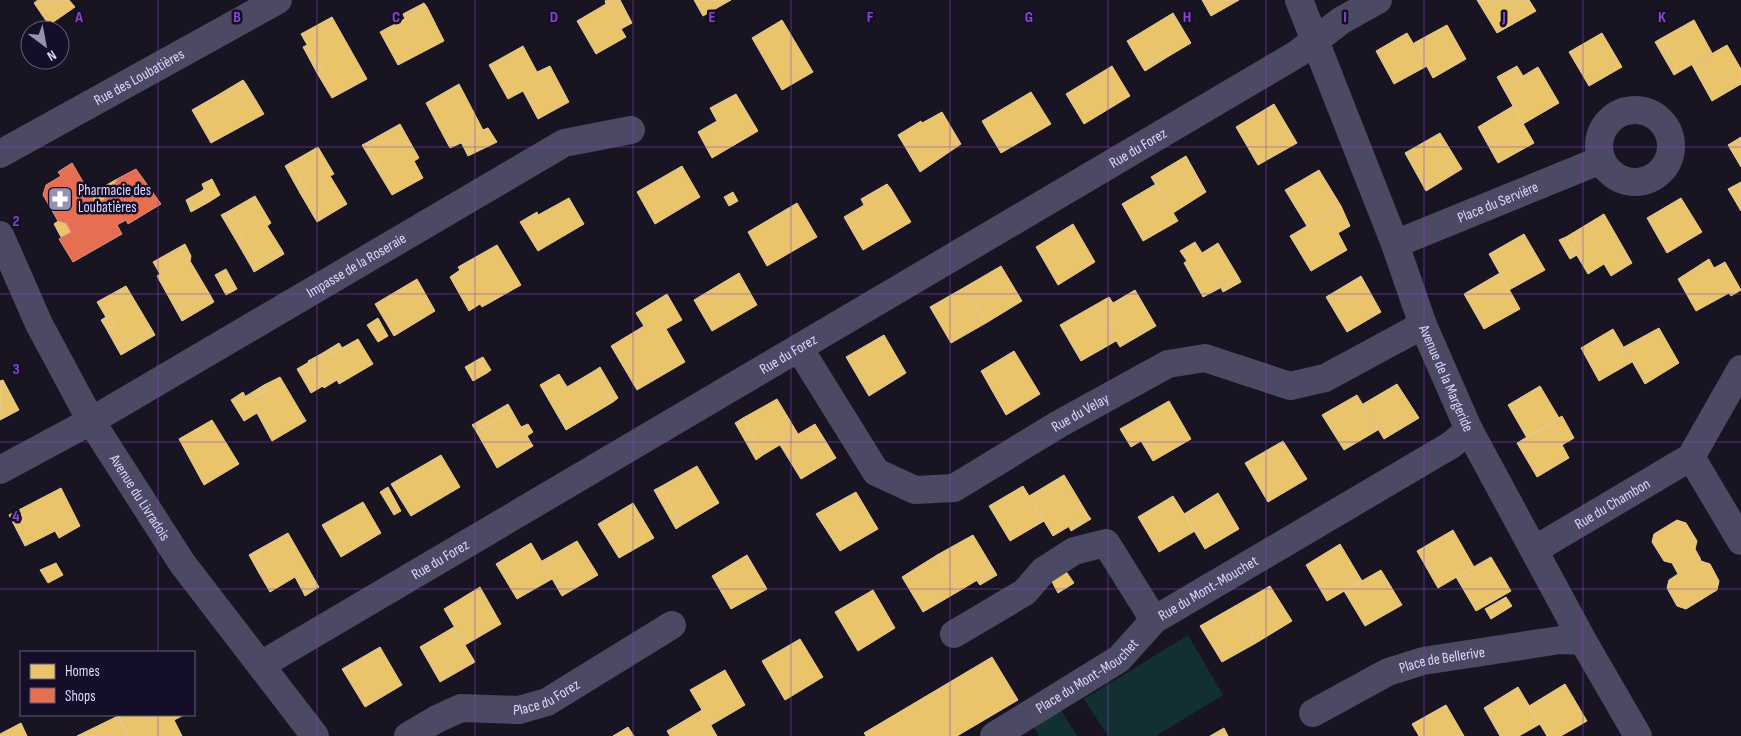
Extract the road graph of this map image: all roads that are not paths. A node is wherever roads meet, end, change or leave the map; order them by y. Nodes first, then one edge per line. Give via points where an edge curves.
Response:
1 (278, 0) edge
2 (1298, 0) edge
3 (1378, 0) edge
4 (1314, 41) junction
5 (631, 130) dead end
6 (0, 154) edge
7 (1601, 160) dead end
8 (0, 234) edge
9 (1395, 244) junction
10 (1423, 325) junction
11 (798, 348) junction
12 (1741, 369) edge
13 (91, 422) junction
14 (1469, 430) junction
15 (1691, 457) junction
16 (0, 470) edge
17 (1741, 541) edge
18 (1534, 550) junction
19 (1154, 620) junction
20 (672, 626) dead end
21 (954, 634) dead end
22 (1583, 641) junction
23 (261, 665) junction
24 (1313, 714) dead end
25 (1009, 732) edge
26 (316, 736) edge
27 (408, 736) edge
28 (1638, 736) edge

1 - 6 street, Rue des Loubatières
2 - 4 street, Avenue de la Margeride
3 - 4 street, Rue du Forez via 1342,20
4 - 9 street, Avenue de la Margeride
4 - 11 street, Rue du Forez
5 - 13 street, Impasse de la Roseraie via 564,143
7 - 9 street, Place du Servière
8 - 13 street, Avenue du Livradois via 39,324
9 - 10 street, Avenue de la Margeride
10 - 11 street, Rue du Velay via 1325,378 1290,386 1205,358 1168,364 1059,424 954,488 915,490 876,472
10 - 14 street, Avenue de la Margeride
11 - 23 street, Rue du Forez
12 - 15 street, Rue du Chambon
13 - 16 street, Impasse de la Roseraie
13 - 23 street, Avenue du Livradois via 182,563
14 - 18 street, Avenue de la Margeride
14 - 19 street, Rue du Mont-Mouchet via 1451,444
15 - 17 street
15 - 18 street, Rue du Chambon
18 - 22 street, Avenue de la Margeride
19 - 21 street, Rue du Mont-Mouchet via 1106,543 1074,551 1044,571 1025,592
19 - 25 street, Place du Mont-Mouchet via 1119,659
20 - 27 street, Place du Forez via 547,702 519,710 461,708
22 - 24 street, Place de Bellerive via 1560,640 1423,661 1388,672
22 - 28 street, Avenue de la Margeride
23 - 26 street, Avenue du Livradois

